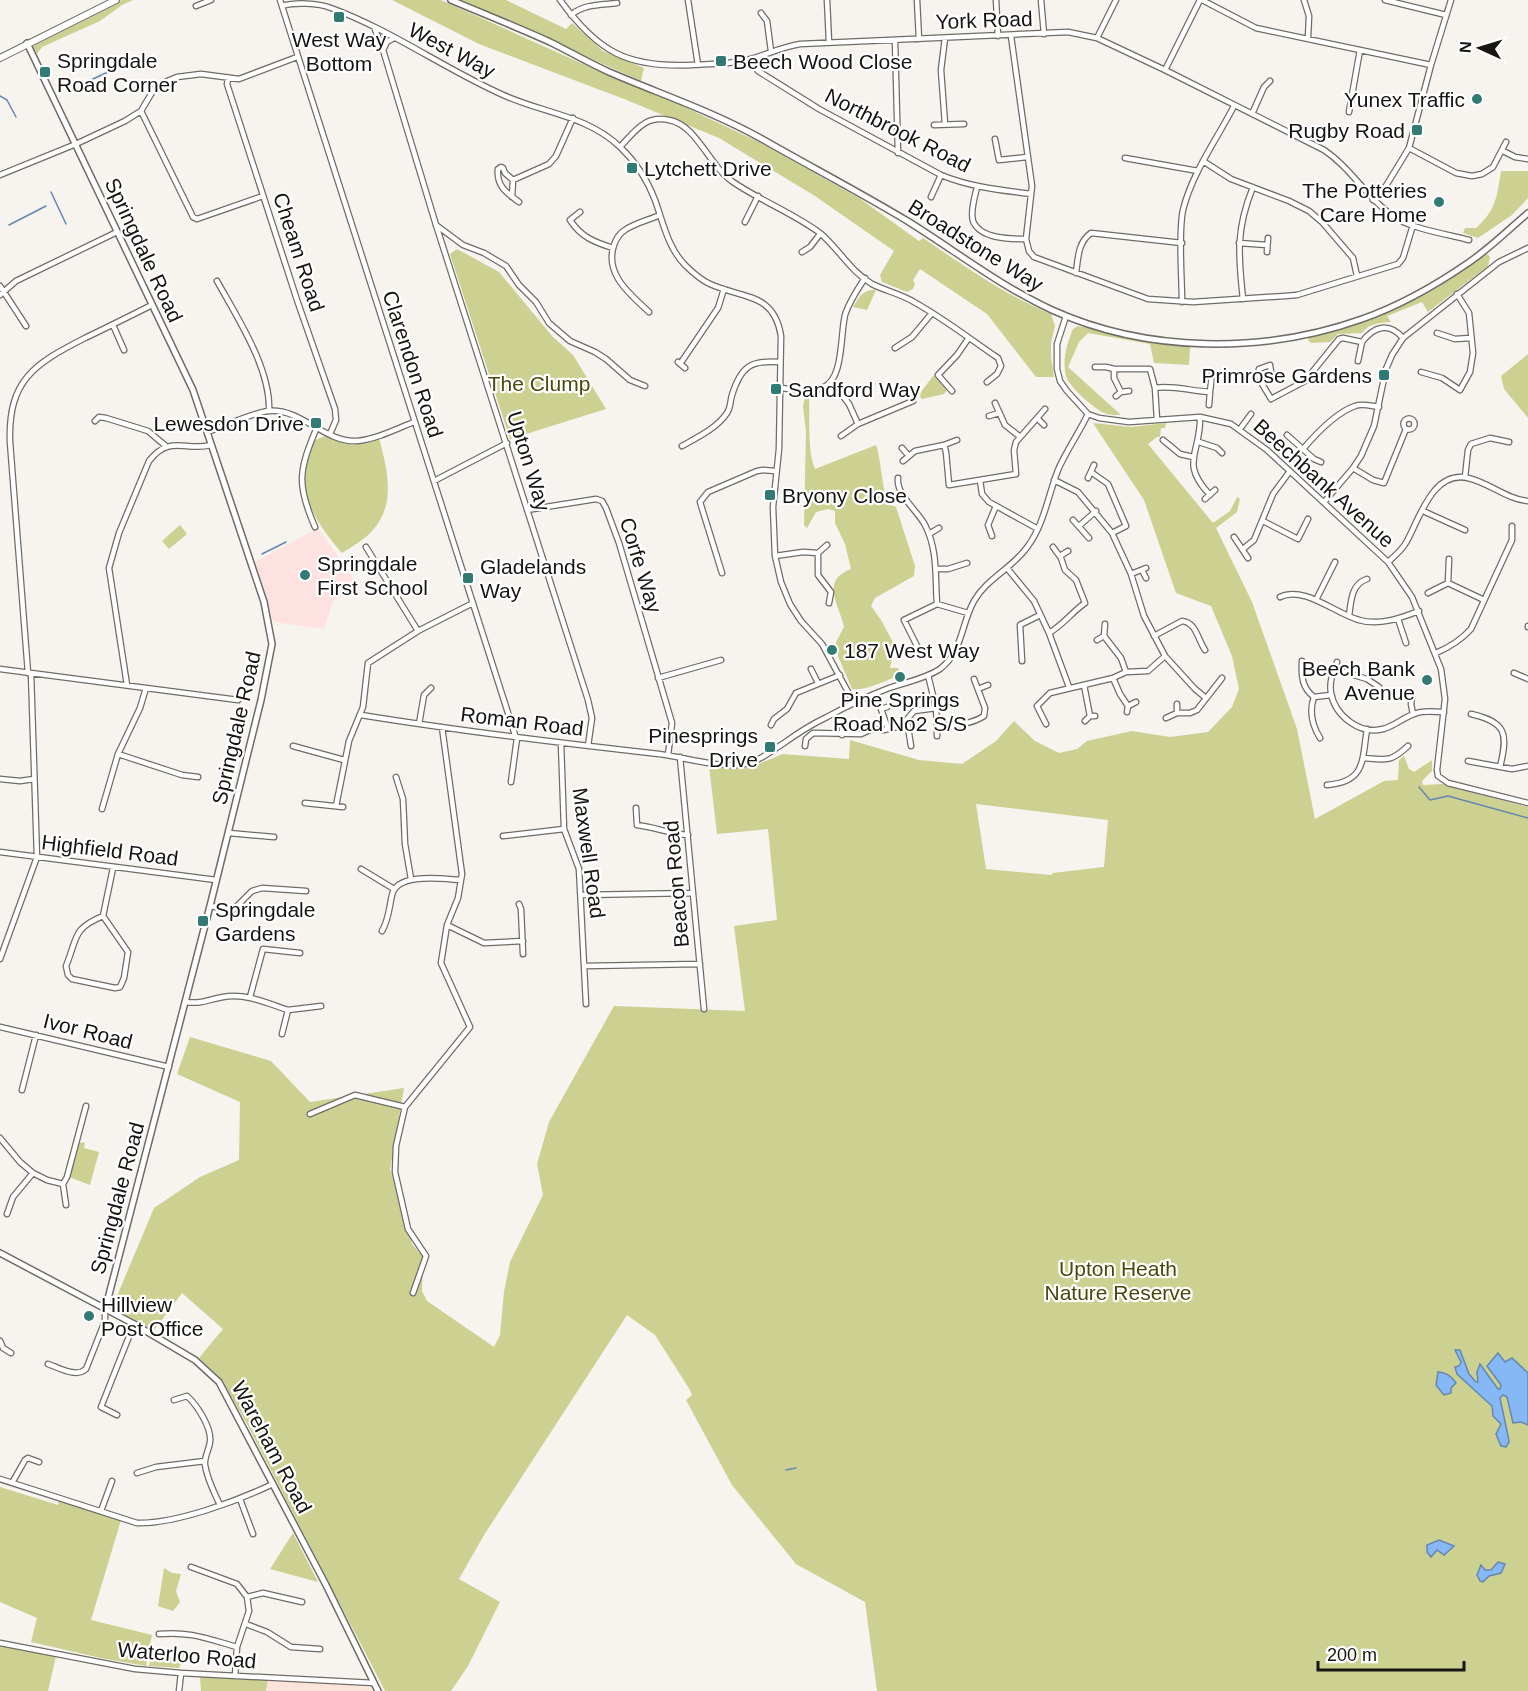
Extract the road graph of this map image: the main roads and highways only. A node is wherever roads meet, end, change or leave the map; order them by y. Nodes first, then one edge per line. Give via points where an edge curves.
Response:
1 (116, 0) edge
2 (0, 58) edge

1 - 2 main road

